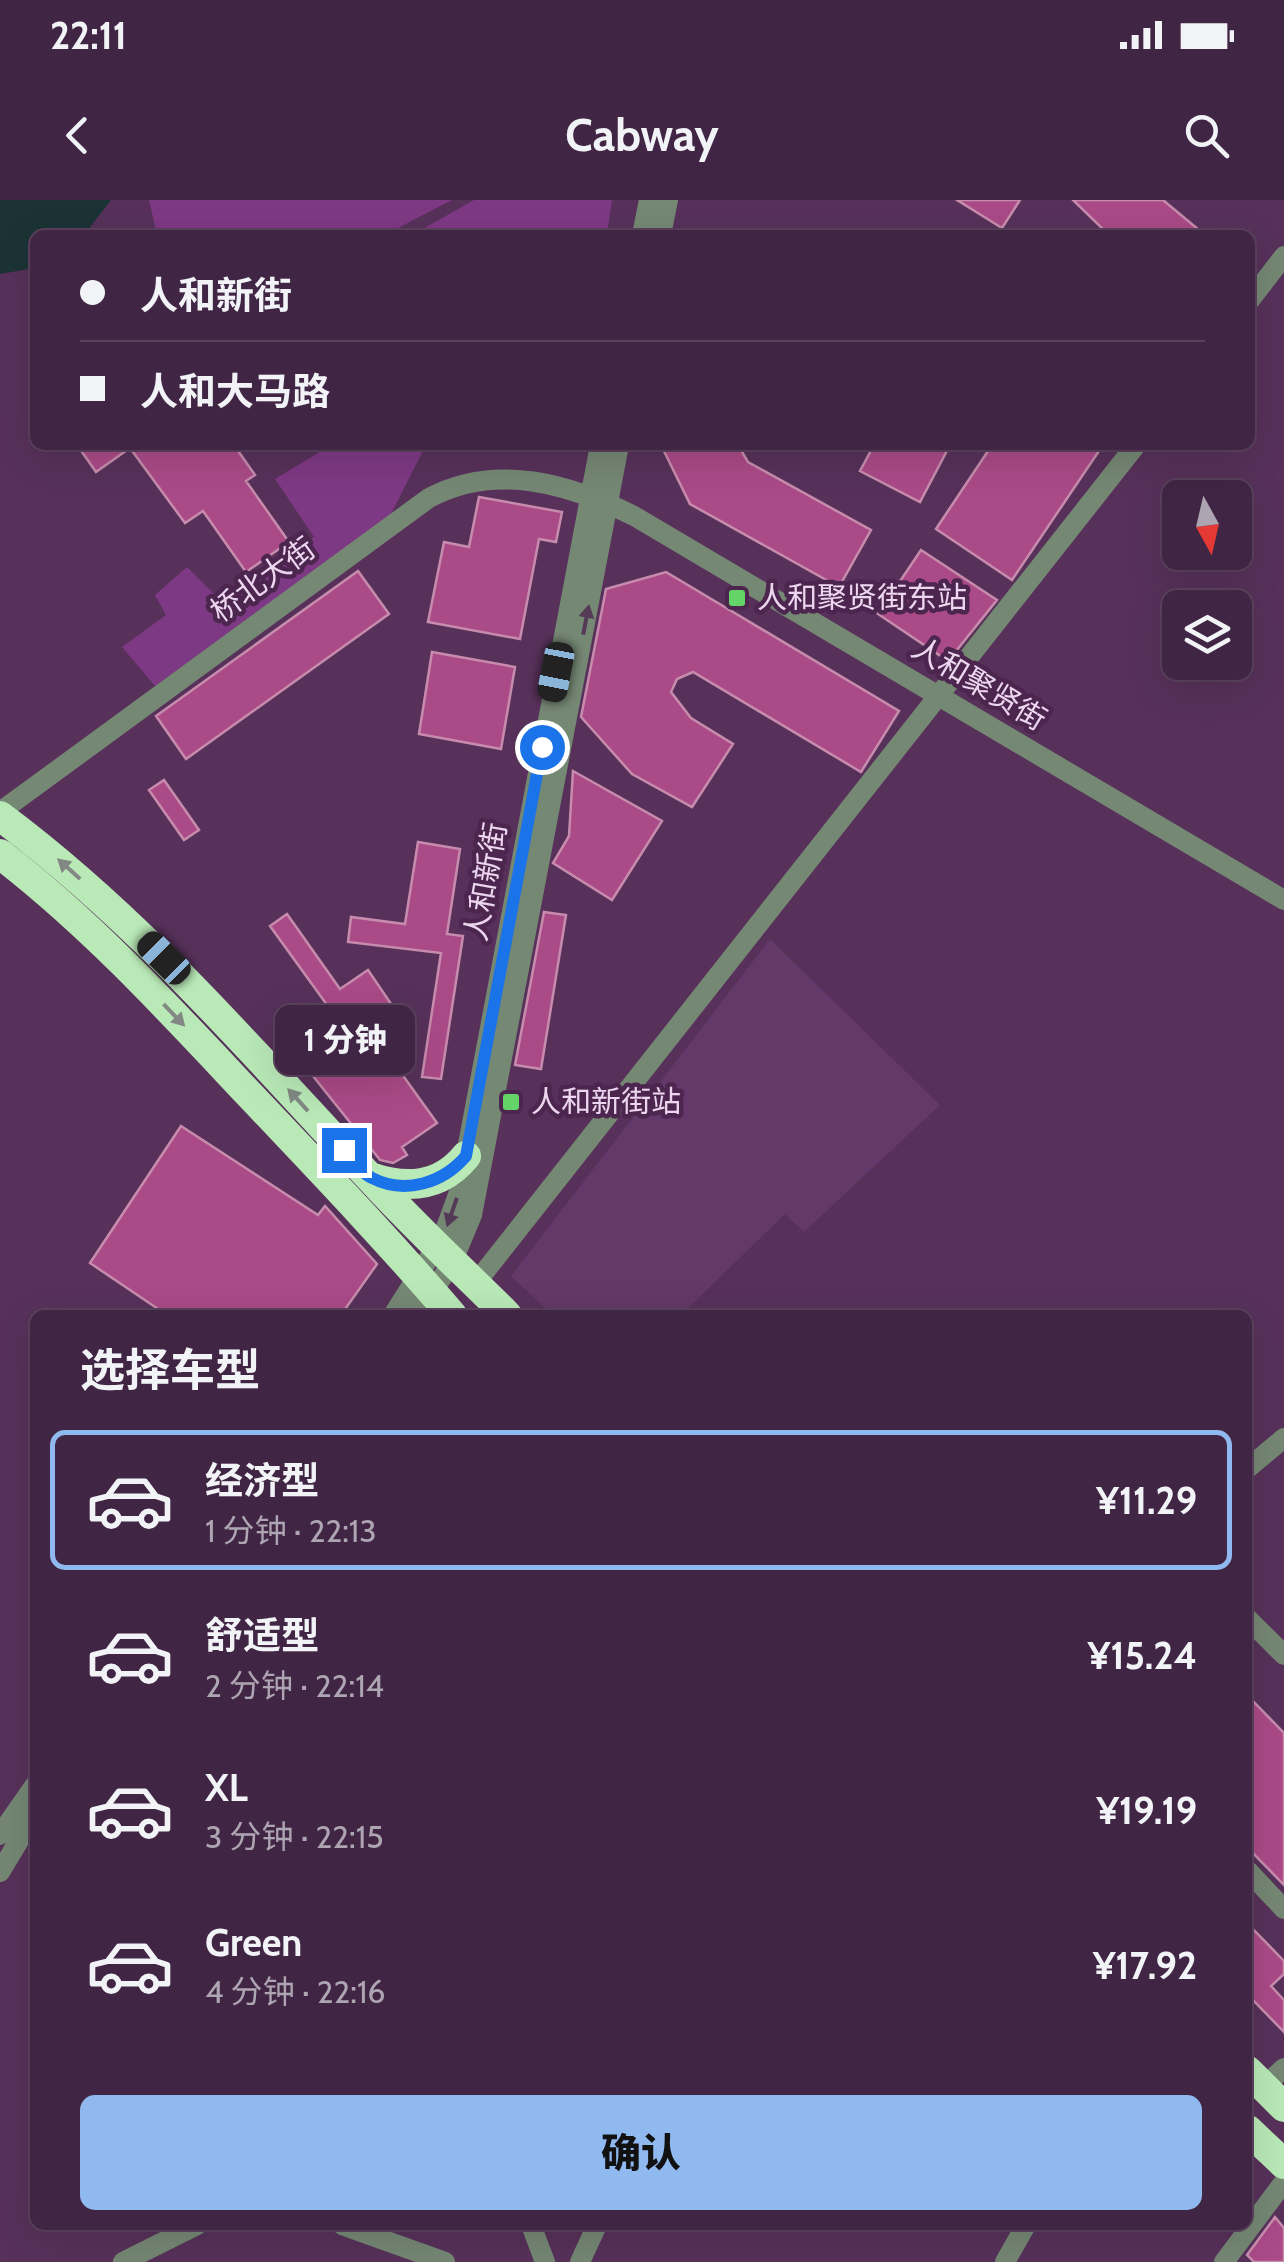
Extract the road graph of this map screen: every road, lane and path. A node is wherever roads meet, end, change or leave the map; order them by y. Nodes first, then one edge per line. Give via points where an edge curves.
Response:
1 (649, 200) edge
2 (668, 200) edge
3 (643, 230) edge
4 (662, 230) edge
5 (1284, 256) edge
6 (1255, 294) edge
7 (600, 450) edge
8 (617, 450) edge
9 (1132, 450) edge
10 (598, 500) junction
11 (939, 695) junction
12 (0, 814) edge
13 (0, 854) edge
14 (1284, 900) edge
15 (466, 1156) junction
16 (369, 1177) junction
17 (444, 1255) junction
18 (476, 1284) junction
19 (430, 1300) edge
20 (405, 1310) edge
21 (502, 1310) edge
22 (1284, 1438) edge
23 (1252, 1465) edge
24 (1252, 1622) edge
25 (1284, 1655) edge
26 (30, 1792) edge
27 (30, 1822) edge
28 (0, 1835) edge
29 (0, 1872) edge
30 (1252, 1875) edge
31 (1284, 1908) edge
32 (1252, 2134) edge
33 (1284, 2164) edge
34 (1284, 2182) edge
35 (1252, 2225) edge
36 (187, 2230) edge
37 (356, 2230) edge
38 (533, 2230) edge
39 (595, 2230) edge
40 (1023, 2230) edge
41 (1248, 2230) edge
42 (123, 2262) edge
43 (445, 2262) edge
44 (545, 2262) edge
45 (580, 2262) edge
46 (1005, 2262) edge
47 (1224, 2262) edge

1 - 3 street
2 - 4 street
5 - 6 street
7 - 10 street, 人和新街
8 - 10 street, 人和新街
9 - 11 street
10 - 11 street, 人和聚贤街 via 658,528
10 - 12 street, 桥北大街 via 542,482 490,478 429,498
10 - 15 street, 人和新街
17 -> 10 street, 人和新街 via 464,1238 478,1189
11 - 14 street, 人和聚贤街
11 - 18 street
16 -> 12 highway via 146,941
13 -> 19 highway via 127,966
15 - 16 highway via 431,1182 400,1186
15 -> 17 street, 人和新街
16 - 17 highway
17 - 18 highway
17 - 19 street, 人和新街
18 - 21 highway
19 - 20 street, 人和新街
22 - 23 street
24 - 25 street
26 - 28 street
27 - 29 street
30 - 31 street
32 - 33 highway
34 - 35 street
36 - 42 street
37 - 43 street
38 - 44 street
39 - 45 street
40 - 46 street
41 - 47 street

